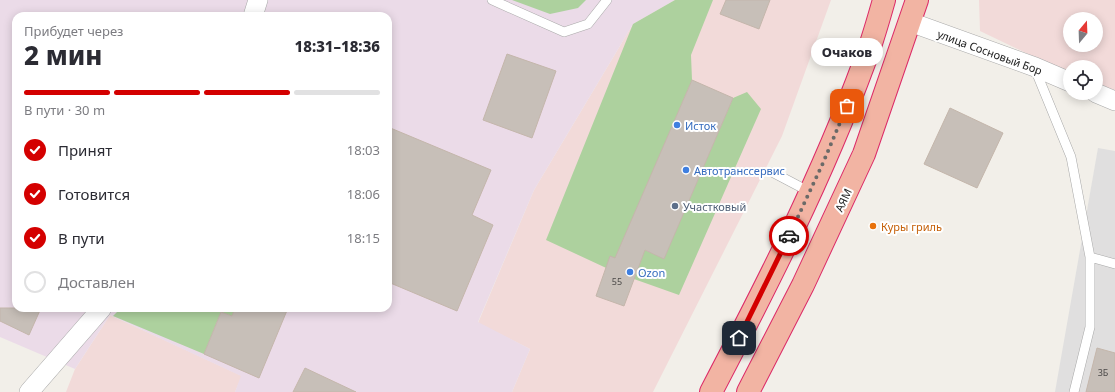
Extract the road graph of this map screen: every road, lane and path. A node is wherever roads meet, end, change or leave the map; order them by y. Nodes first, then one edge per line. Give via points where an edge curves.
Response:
1 (258, 0) edge
2 (492, 0) edge
3 (607, 0) edge
4 (884, 0) edge
5 (917, 0) edge
6 (254, 12) edge
7 (910, 22) junction
8 (1035, 67) junction
9 (1063, 79) edge
10 (1103, 96) edge
11 (1115, 101) edge
12 (772, 172) dead end
13 (810, 192) junction
14 (1090, 257) junction
15 (1115, 264) edge
16 (99, 312) edge
17 (29, 392) edge
18 (711, 392) edge
19 (748, 392) edge
20 (1074, 392) edge

1 - 6 street
2 - 3 lane via 564,32 588,24
4 - 13 highway via 864,63
5 - 7 highway, АЯМ
7 - 8 street, улица Сосновый Бор
7 - 19 highway, АЯМ via 864,154 803,285
8 - 9 street, улица Сосновый Бор
8 - 14 lane via 1071,157
10 - 11 street
12 - 13 lane
13 - 18 highway via 754,310
14 - 15 lane
14 - 20 lane via 1090,327
16 - 17 street

